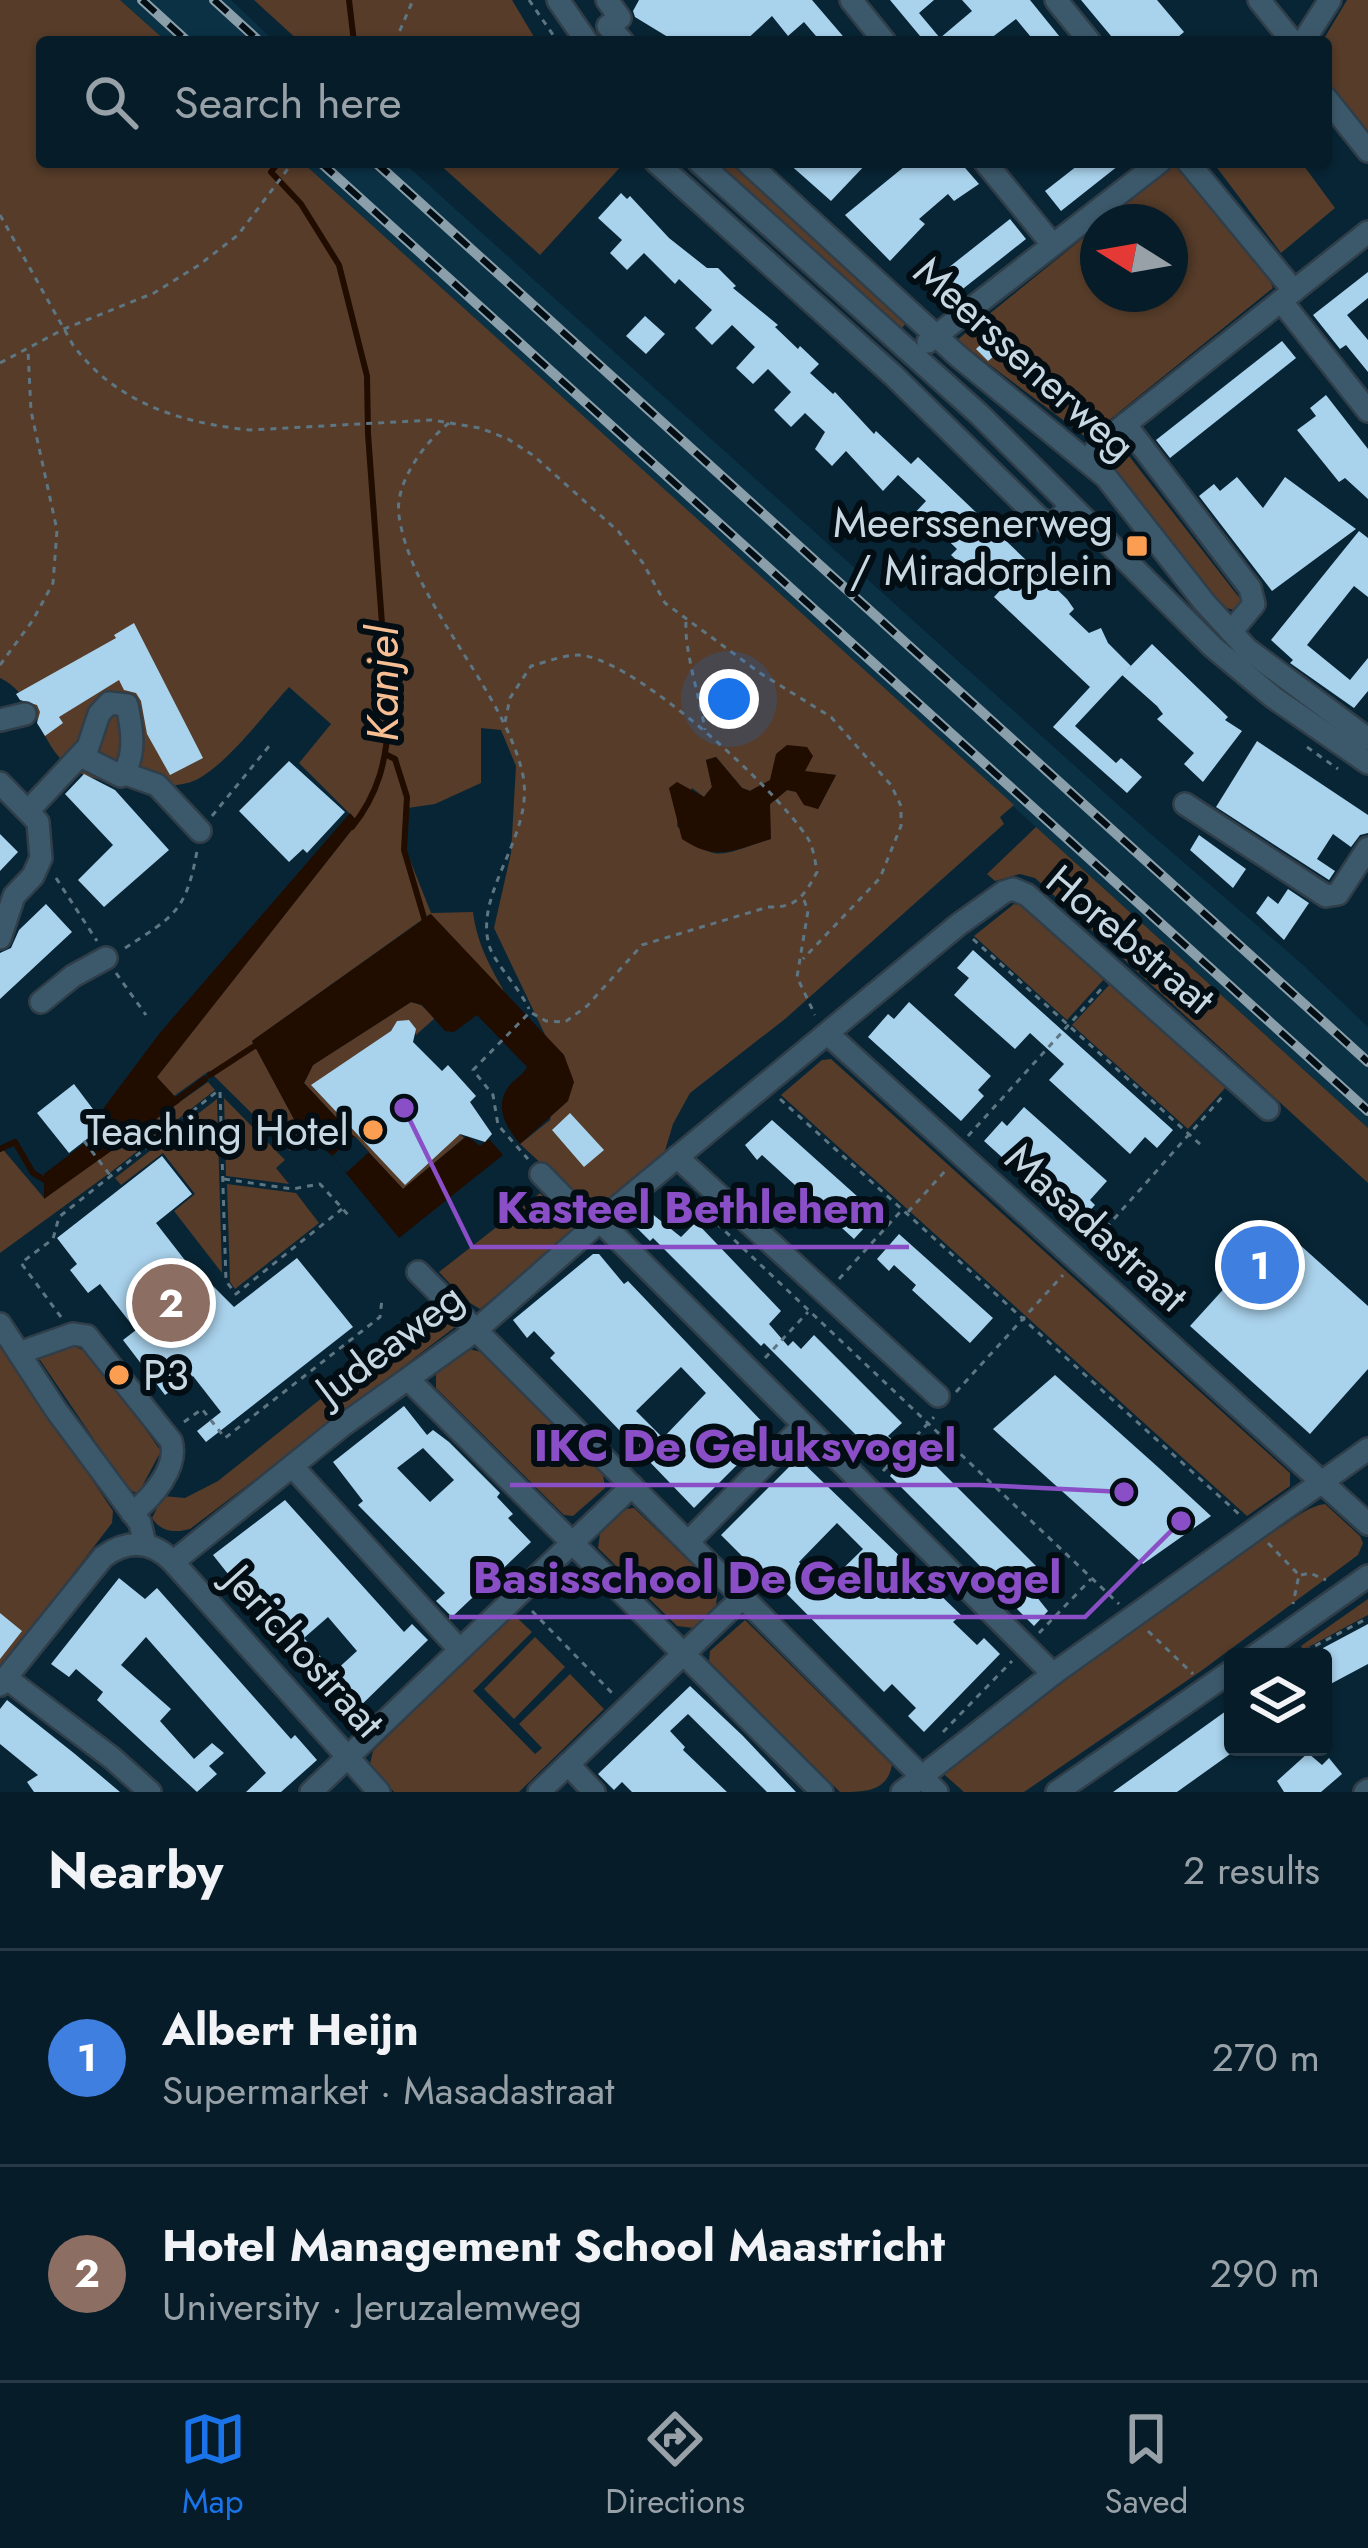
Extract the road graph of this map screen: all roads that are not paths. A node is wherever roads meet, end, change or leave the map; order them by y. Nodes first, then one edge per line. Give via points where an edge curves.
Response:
1 (558, 0) edge
2 (607, 0) edge
3 (851, 0) edge
4 (1056, 0) edge
5 (1258, 0) edge
6 (1330, 0) edge
7 (615, 34) edge
8 (583, 36) edge
9 (880, 36) edge
10 (1085, 36) edge
11 (1288, 36) edge
12 (1308, 36) edge
13 (1332, 106) edge
14 (1368, 151) edge
15 (663, 168) edge
16 (706, 168) edge
17 (754, 168) edge
18 (990, 168) edge
19 (1152, 168) edge
20 (1192, 168) edge
21 (1368, 232) edge
22 (1052, 244) junction
23 (1288, 296) junction
24 (937, 334) junction
25 (916, 354) junction
26 (1368, 411) edge
27 (1125, 424) junction
28 (1087, 460) junction
29 (1071, 506) junction
30 (1231, 632) junction
31 (25, 714) dead end
32 (0, 720) edge
33 (1368, 739) edge
34 (81, 756) junction
35 (1368, 763) edge
36 (123, 772) junction
37 (0, 783) edge
38 (1185, 804) dead end
39 (28, 811) junction
40 (200, 831) road end
41 (1368, 848) edge
42 (10, 888) edge
43 (0, 938) edge
44 (106, 958) road end
45 (41, 1002) dead end
46 (829, 1035) junction
47 (1268, 1109) dead end
48 (677, 1157) junction
49 (542, 1174) road end
50 (600, 1221) junction
51 (418, 1271) dead end
52 (0, 1324) edge
53 (475, 1331) junction
54 (19, 1353) junction
55 (409, 1379) junction
56 (938, 1396) dead end
57 (804, 1425) junction
58 (1368, 1449) edge
59 (292, 1466) junction
60 (1321, 1481) junction
61 (632, 1486) junction
62 (132, 1513) junction
63 (1368, 1524) edge
64 (573, 1540) junction
65 (688, 1542) junction
66 (145, 1544) junction
67 (173, 1562) junction
68 (1368, 1576) edge
69 (742, 1598) junction
70 (1266, 1648) edge
71 (459, 1649) junction
72 (684, 1653) junction
73 (1053, 1673) junction
74 (1224, 1676) edge
75 (3, 1681) edge
76 (348, 1758) junction
77 (568, 1764) junction
78 (929, 1784) edge
79 (150, 1792) edge
80 (310, 1792) edge
81 (379, 1792) edge
82 (539, 1792) edge
83 (594, 1792) edge
84 (822, 1792) edge
85 (902, 1792) edge
86 (1058, 1792) edge

1 - 8 street
2 - 7 street via 620,18
3 - 9 street
4 - 10 street
5 - 11 street
6 - 12 street
13 - 14 street
15 - 29 street, Meerssenerweg via 1039,518 1053,522
16 - 25 street, Meerssenerweg
17 - 24 street, Meerssenerweg
18 - 22 street
19 - 22 street
20 - 23 street
21 - 23 street
22 - 24 street
23 - 26 street
23 - 27 street
24 - 25 street
24 - 28 street, Meerssenerweg
25 - 29 street, Meerssenerweg
27 - 28 street
27 - 30 street, Meerssenerweg via 1250,588 1254,604
28 - 30 street, Meerssenerweg
29 - 35 street, Meerssenerweg via 1213,647
30 - 33 street, Meerssenerweg
31 - 32 street
34 - 36 street
34 - 36 street via 99,714 109,703 127,705 133,731
34 - 39 street
36 - 40 street via 158,785
37 - 39 street
38 - 41 street via 1326,896 1338,894
39 - 42 street via 38,822 40,858 32,876
42 - 43 street
44 - 45 street
46 - 47 street, Horebstraat via 958,925 997,896 1020,891
46 - 48 street, Judeaweg
46 - 60 street, Masadastraat
48 - 50 street, Judeaweg
48 - 56 street
49 - 50 street via 576,1210
50 - 53 street, Judeaweg
50 - 57 street
51 - 53 street
52 - 54 street
53 - 55 street, Judeaweg
53 - 61 street
54 - 62 street
54 - 62 street via 74,1334 91,1340 166,1435 172,1459 148,1502
55 - 59 street, Judeaweg
55 - 64 street
57 - 65 street
57 - 73 street
58 - 60 street
59 - 67 street, Judeaweg
59 - 71 street
60 - 63 street, Masadastraat
60 - 73 street
61 - 64 street
61 - 65 street
62 - 66 street
64 - 71 street
64 - 72 street
65 - 69 street
66 - 67 street
66 - 75 street via 103,1557
67 - 76 street, Jerichostraat
68 - 70 street
69 - 72 street
69 - 78 street
71 - 76 street
72 - 77 street
72 - 84 street
73 - 78 street
74 - 86 street
75 - 79 street
76 - 80 street
76 - 81 street, Jerichostraat
77 - 82 street
77 - 83 street
78 - 85 street

